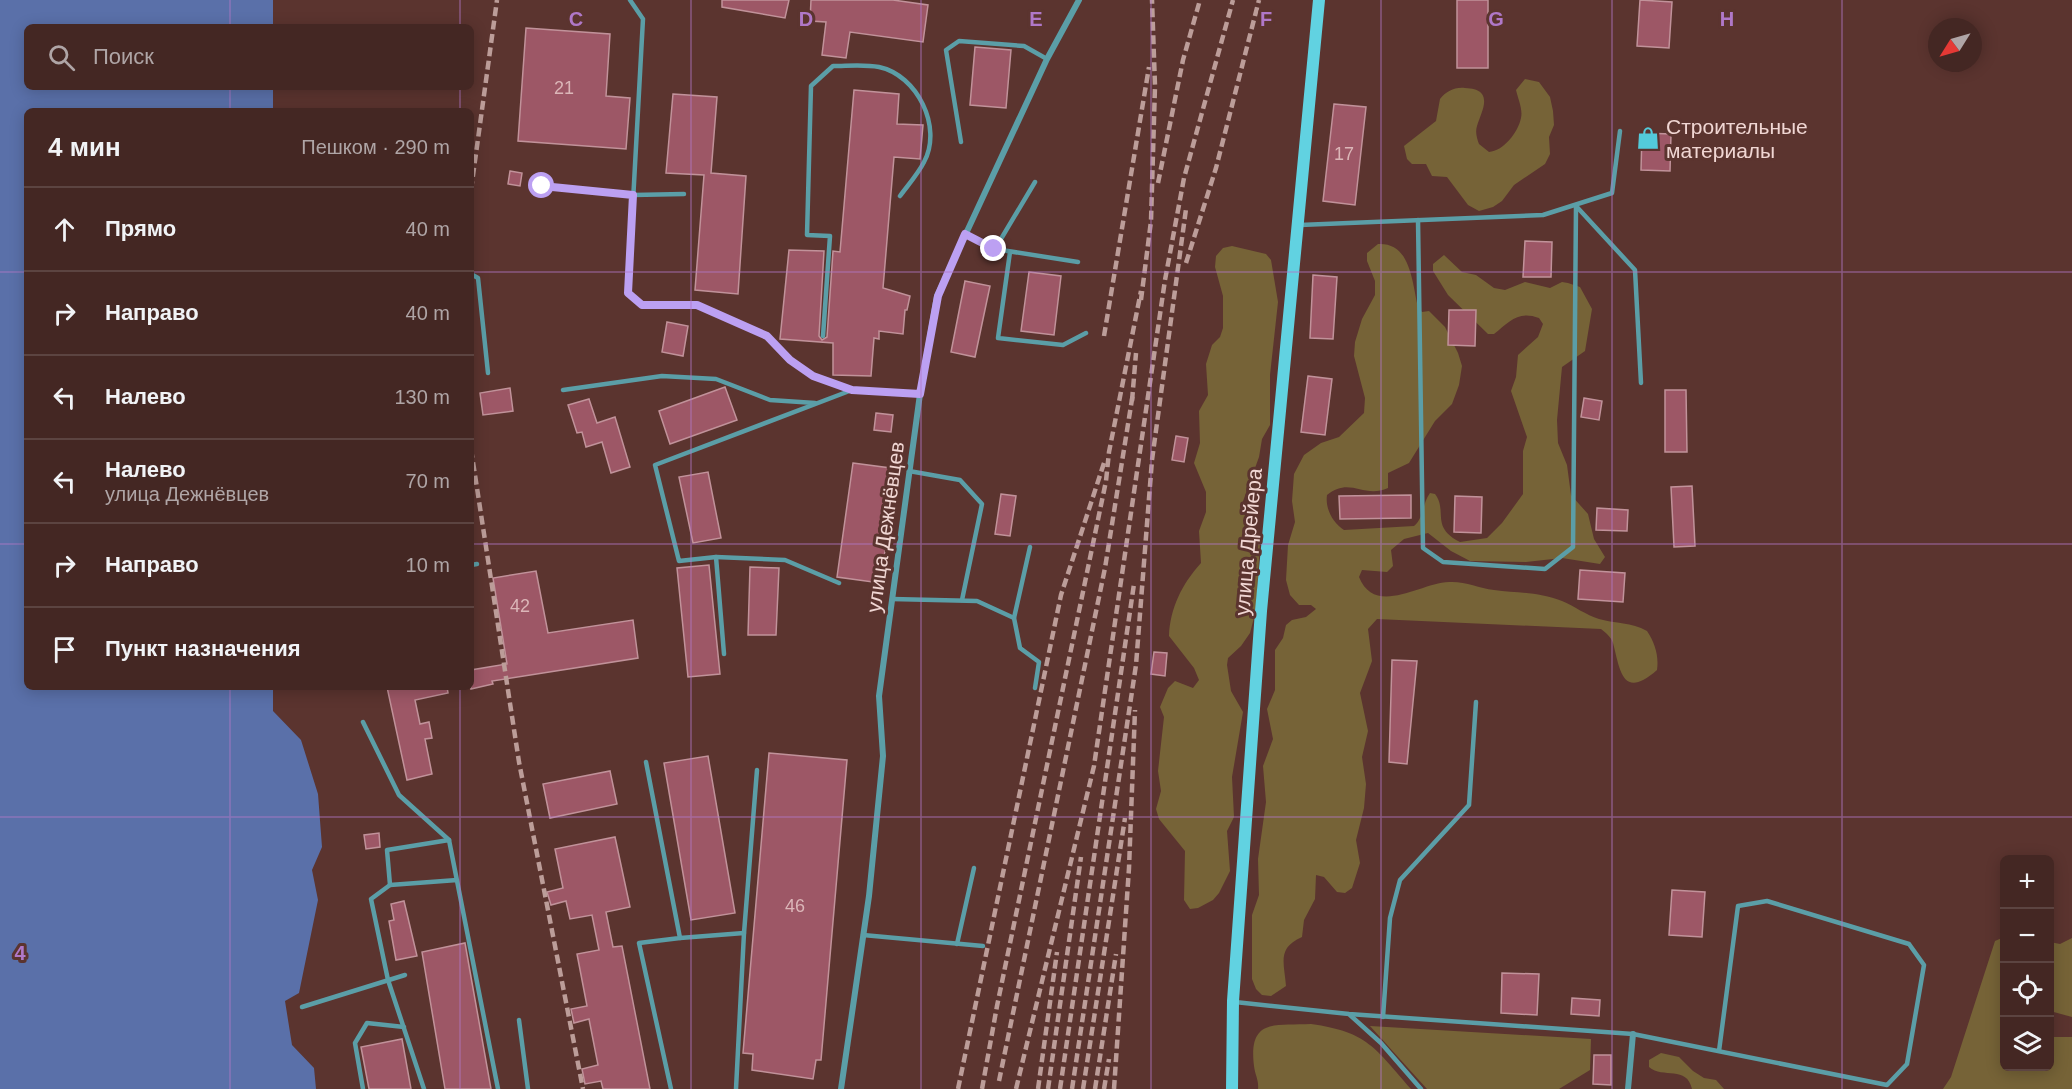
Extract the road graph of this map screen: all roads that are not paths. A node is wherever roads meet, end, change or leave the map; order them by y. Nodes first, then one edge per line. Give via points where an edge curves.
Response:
1 (630, 0) edge
2 (1079, 0) edge
3 (1319, 0) edge
4 (1047, 59) junction
5 (1620, 132) dead end
6 (961, 142) dead end
7 (1035, 182) dead end
8 (542, 186) dead end
9 (684, 194) dead end
10 (633, 195) junction
11 (900, 196) dead end
12 (1576, 206) junction
13 (1418, 220) junction
14 (1298, 225) junction
15 (965, 234) junction
16 (994, 249) junction
17 (1010, 252) junction
18 (1078, 262) dead end
19 (474, 276) edge
20 (1086, 333) dead end
21 (823, 336) dead end
22 (488, 373) dead end
23 (1641, 383) dead end
24 (563, 390) dead end
25 (852, 390) junction
26 (920, 394) junction
27 (817, 403) junction
28 (909, 471) junction
29 (1030, 547) dead end
30 (716, 557) junction
31 (839, 583) dead end
32 (892, 599) junction
33 (962, 600) junction
34 (1014, 618) junction
35 (724, 654) dead end
36 (1035, 688) dead end
37 (1476, 702) dead end
38 (363, 722) dead end
39 (646, 762) dead end
40 (757, 770) dead end
41 (448, 840) junction
42 (974, 868) dead end
43 (457, 880) junction
44 (390, 885) junction
45 (744, 933) junction
46 (864, 935) junction
47 (680, 938) junction
48 (957, 944) junction
49 (983, 946) dead end
50 (405, 975) dead end
51 (388, 980) junction
52 (1233, 1001) junction
53 (302, 1007) dead end
54 (1349, 1014) junction
55 (1383, 1017) junction
56 (519, 1020) dead end
57 (404, 1027) junction
58 (1633, 1034) junction
59 (1719, 1051) junction
60 (363, 1089) edge
61 (424, 1089) edge
62 (498, 1089) edge
63 (528, 1089) edge
64 (671, 1089) edge
65 (736, 1089) edge
66 (841, 1089) edge
67 (1232, 1089) edge
68 (1421, 1089) edge
69 (1628, 1089) edge

1 - 10 lane via 643,19
2 - 4 street, улица Дежнёвцев
3 - 14 main road, улица Дрейера
4 - 6 lane via 1024,46 959,41 946,50
4 - 15 street, улица Дежнёвцев
5 - 12 lane via 1612,193
7 - 16 lane
8 - 10 lane
9 - 10 lane
10 - 25 lane via 628,293 642,305 697,305 707,309 767,336 790,360 813,376
11 - 21 lane via 925,161 931,131 920,98 904,78 879,67 832,66 811,86 807,235 830,236
12 - 13 lane via 1543,215
12 - 13 lane via 1573,547 1545,568 1443,562 1423,548
12 - 23 lane via 1635,270
13 - 14 lane
14 - 52 main road, улица Дрейера via 1261,611
15 - 16 lane
15 - 26 street, улица Дежнёвцев via 938,296
16 - 17 lane
17 - 18 lane
17 - 20 lane via 998,338 1063,345
19 - 22 lane via 478,278
24 - 27 lane via 662,376 716,379 770,400
25 - 26 lane
25 - 27 lane
26 - 28 street, улица Дежнёвцев
27 - 30 lane via 655,465 679,561
28 - 32 street, улица Дежнёвцев
28 - 33 lane via 960,480 982,504
29 - 34 lane
30 - 31 lane via 785,560
30 - 35 lane
32 - 33 lane
32 - 46 street, улица Дежнёвцев via 879,696 883,756
33 - 34 lane via 977,601
34 - 36 lane via 1020,648 1039,663
37 - 55 lane via 1469,805 1400,880 1390,918
38 - 41 lane via 399,795
39 - 47 lane
40 - 45 lane
41 - 43 lane
41 - 44 lane via 387,850
42 - 48 lane
43 - 44 lane
43 - 62 lane
44 - 51 lane via 371,899
45 - 47 lane
45 - 65 lane
46 - 48 lane
46 - 66 street, улица Дежнёвцев
47 - 64 lane via 639,944
48 - 49 lane
50 - 51 lane
51 - 53 lane
51 - 57 lane
52 - 54 lane
52 - 67 main road, улица Дрейера
54 - 55 lane
54 - 68 lane via 1381,1043
55 - 58 lane
56 - 63 lane
57 - 60 lane via 367,1023 355,1043
57 - 61 lane
58 - 59 lane
58 - 69 street
59 - 59 lane via 1887,1085 1907,1064 1924,965 1909,944 1767,901 1738,906

